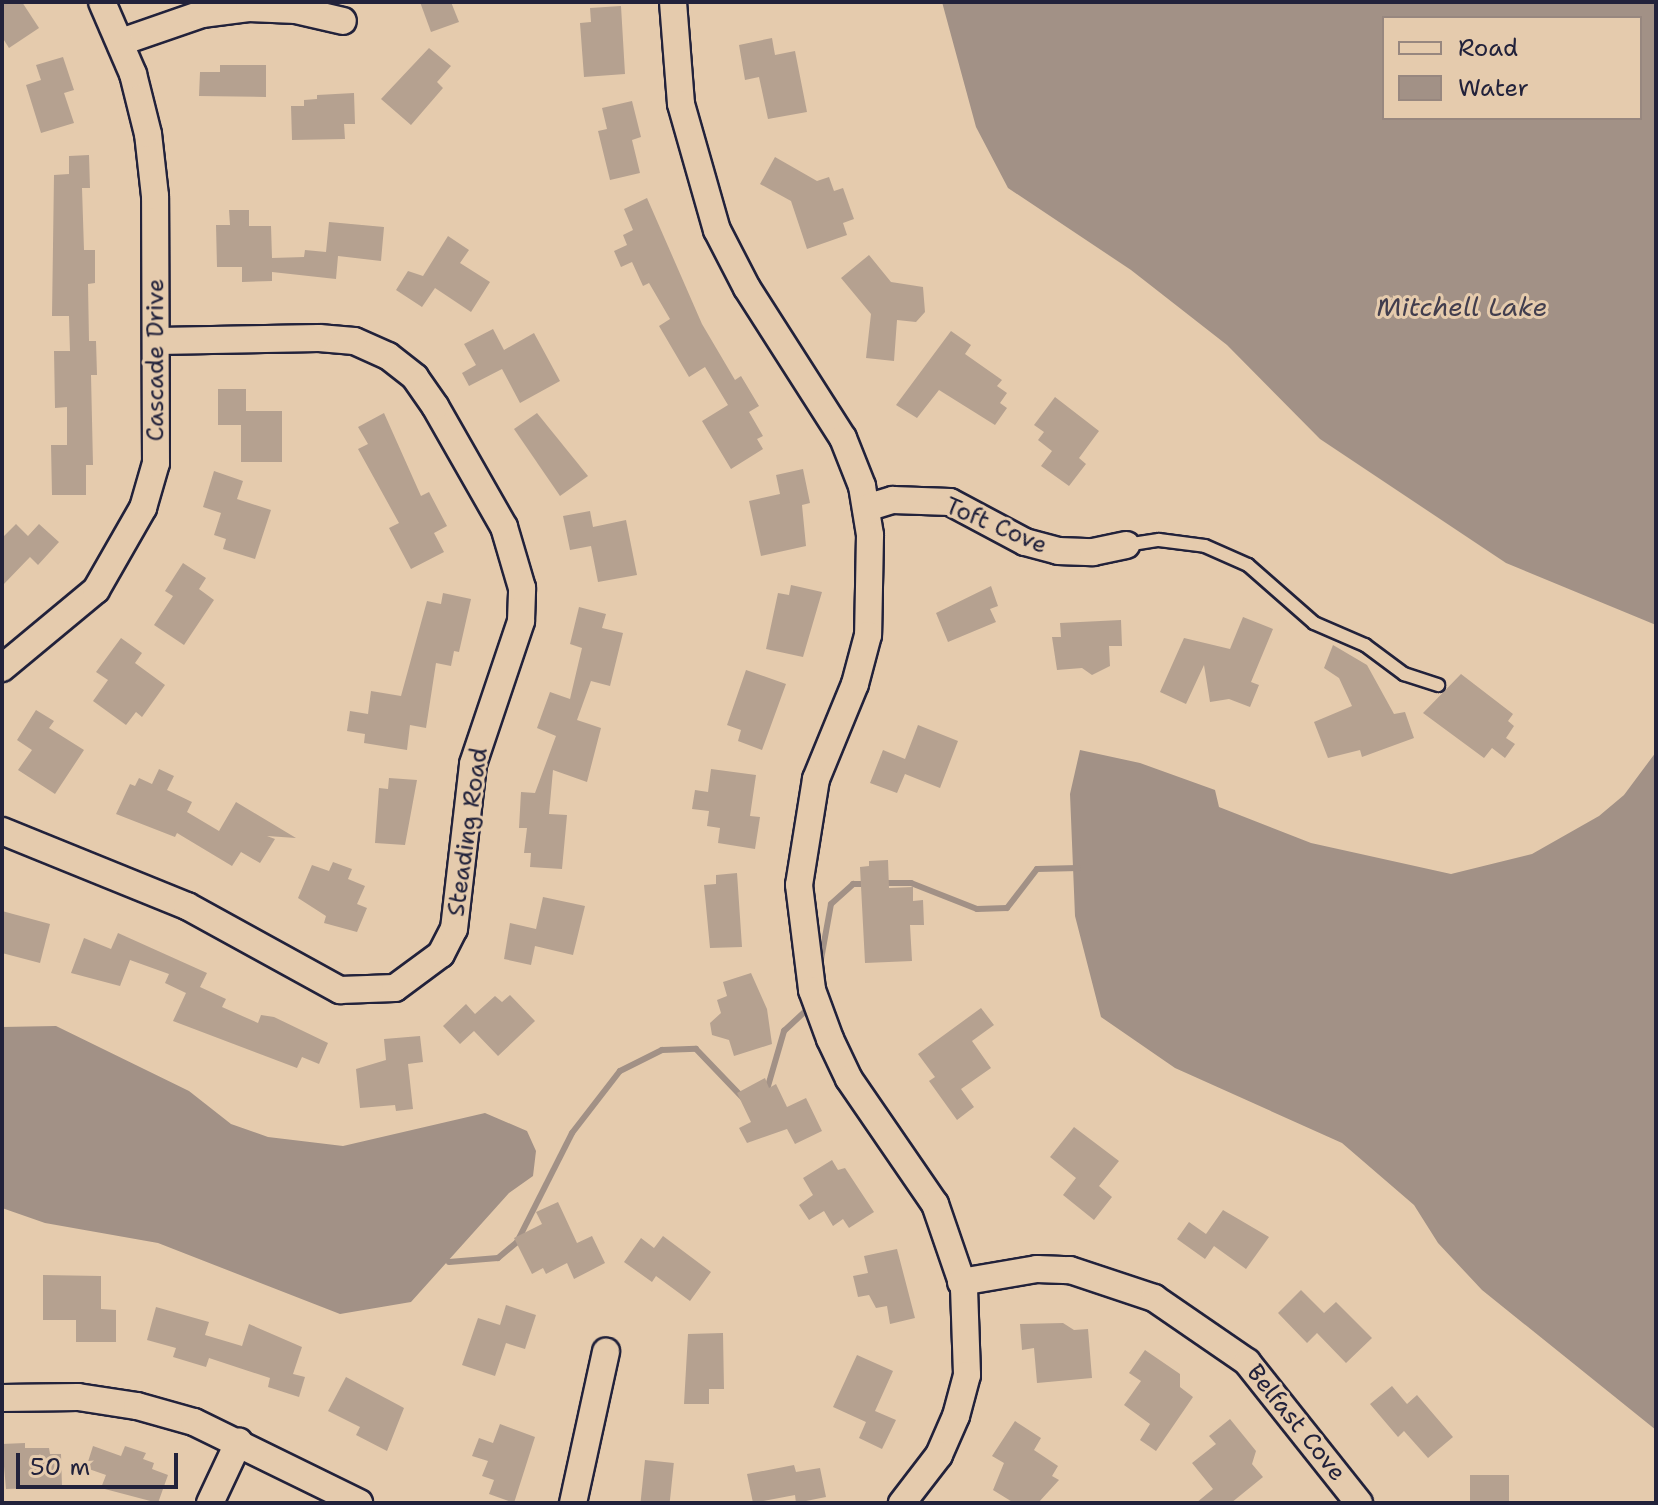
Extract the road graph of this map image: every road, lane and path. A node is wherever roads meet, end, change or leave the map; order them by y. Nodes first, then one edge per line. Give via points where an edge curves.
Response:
1 (102, 2) edge
2 (673, 2) edge
3 (343, 21) dead end
4 (121, 42) junction
5 (158, 341) junction
6 (866, 508) junction
7 (1126, 545) joint
8 (2, 668) edge
9 (1438, 685) dead end
10 (2, 831) edge
11 (961, 1282) junction
12 (606, 1352) dead end
13 (2, 1398) edge
14 (239, 1441) junction
15 (210, 1503) edge
16 (359, 1503) edge
17 (573, 1503) edge
18 (902, 1503) edge
19 (1359, 1503) edge

1 - 4 street, Cascade Drive
2 - 6 street via 681,104 717,230 747,288 843,438
3 - 4 street via 296,10 249,8 202,14
4 - 5 street, Cascade Drive via 148,134 155,196
5 - 8 street, Cascade Drive via 156,463 143,508 96,590
5 - 10 street, Steading Road via 319,338 354,341 388,356 415,377 435,406 504,527 522,588 521,621 473,764 454,929 441,954 395,988 340,990 187,906
6 - 7 street, Toft Cove via 893,500 950,502 1025,542 1058,551 1093,552
6 - 11 street via 873,585 868,635 855,684 816,779 803,831 801,937 812,990 849,1079 935,1204
7 - 9 lane via 1159,540 1205,546 1248,565 1314,623 1365,645 1404,674
11 - 18 street via 967,1375 939,1455
11 - 19 street, Belfast Cove via 1037,1269 1070,1270 1154,1298 1247,1362
12 - 17 street
13 - 14 street via 78,1397 137,1406
14 - 15 street
14 - 16 street

